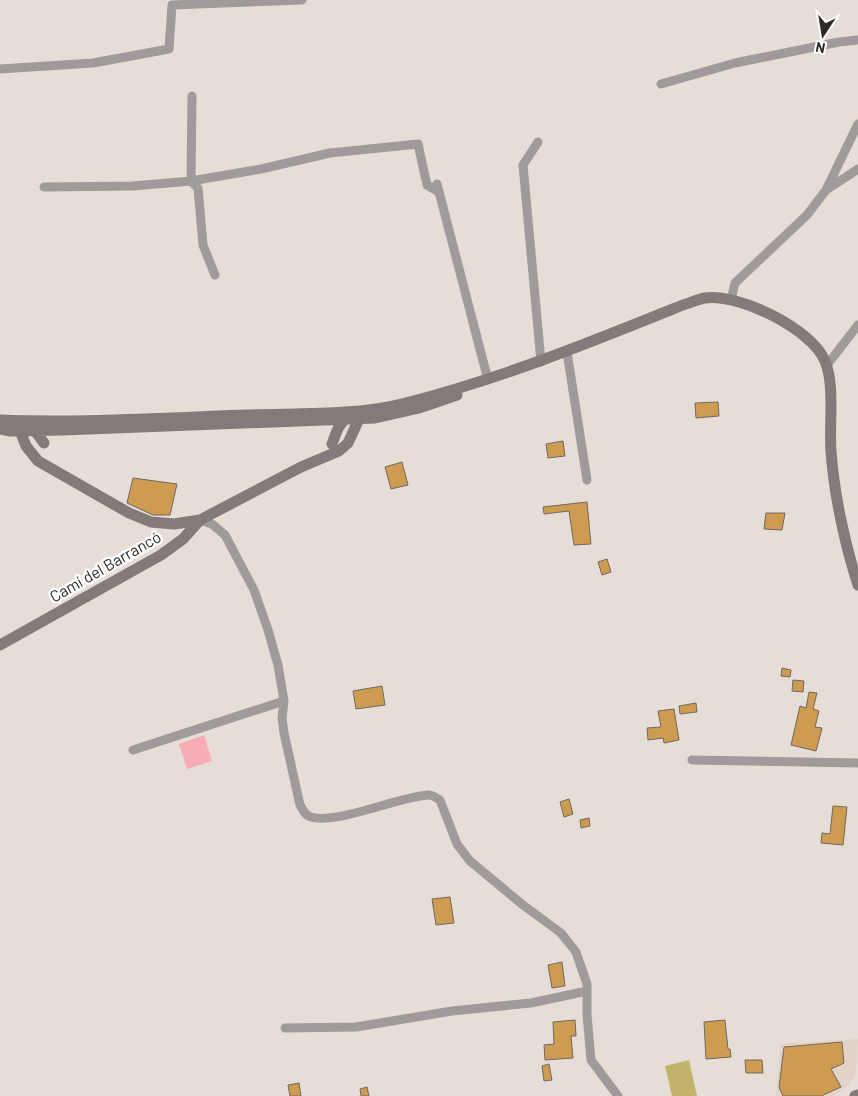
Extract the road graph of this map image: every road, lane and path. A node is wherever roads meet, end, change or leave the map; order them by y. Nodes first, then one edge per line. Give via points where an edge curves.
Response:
1 (302, 0) edge
2 (858, 40) edge
3 (0, 69) edge
4 (661, 84) dead end
5 (192, 96) dead end
6 (858, 124) edge
7 (538, 142) dead end
8 (858, 169) edge
9 (191, 181) junction
10 (44, 187) dead end
11 (826, 190) junction
12 (215, 275) dead end
13 (731, 300) junction
14 (858, 325) edge
15 (567, 352) junction
16 (541, 362) junction
17 (827, 366) junction
18 (488, 380) junction
19 (390, 406) junction
20 (244, 415) junction
21 (358, 419) junction
22 (0, 420) edge
23 (74, 421) junction
24 (320, 421) junction
25 (341, 423) junction
26 (0, 425) edge
27 (0, 429) edge
28 (35, 430) junction
29 (51, 430) junction
30 (20, 431) junction
31 (352, 431) junction
32 (44, 443) junction
33 (26, 446) junction
34 (330, 450) junction
35 (49, 468) junction
36 (587, 480) dead end
37 (200, 520) junction
38 (858, 585) edge
39 (0, 645) edge
40 (284, 701) junction
41 (133, 750) dead end
42 (692, 760) dead end
43 (858, 763) edge
44 (587, 991) junction
45 (285, 1028) dead end
46 (618, 1096) edge

1 - 3 street via 172,5 169,49 94,63
2 - 4 street via 735,63
5 - 9 street
6 - 11 street
7 - 16 street via 523,165
8 - 11 street
9 - 10 street via 133,186
9 - 12 street via 198,188 202,245
9 - 18 street via 330,153 418,144 427,185 438,188
11 - 13 street via 807,215 735,283
13 - 15 main road via 698,300
13 - 17 main road via 762,310 798,331 813,344
14 - 17 street
15 - 16 main road
15 - 36 street
16 - 18 main road
17 - 38 main road via 830,374 832,458 845,539
18 - 19 main road
18 - 21 main road via 466,392 419,408
19 - 20 main road
19 - 25 main road via 379,412 352,415
20 - 23 main road
20 - 25 main road via 251,418 336,416
21 - 25 main road
21 - 31 main road, Camí del Barrancó
22 - 23 main road
23 - 28 main road
24 - 25 main road
24 - 29 main road
24 - 34 main road via 330,438
25 - 31 main road
25 - 34 main road
26 - 28 main road
27 - 30 main road
28 - 29 main road
28 - 30 main road
28 - 32 main road
28 - 33 main road
29 - 32 main road
30 - 33 main road
31 - 34 main road, Camí del Barrancó via 348,443 338,451
32 - 35 main road via 44,456
33 - 35 main road via 38,462
34 - 37 main road, Camí del Barrancó
35 - 37 main road via 151,522 174,524
37 - 39 main road, Camí del Barrancó via 183,539 161,555
37 - 40 street via 212,524 225,535 254,590 278,666
40 - 41 street
40 - 44 street via 284,733 300,805 307,815 320,819 431,795 440,800 457,844 470,860 561,933 576,952
42 - 43 street
44 - 45 street via 531,1003 452,1011 356,1027
44 - 46 street via 591,1060

